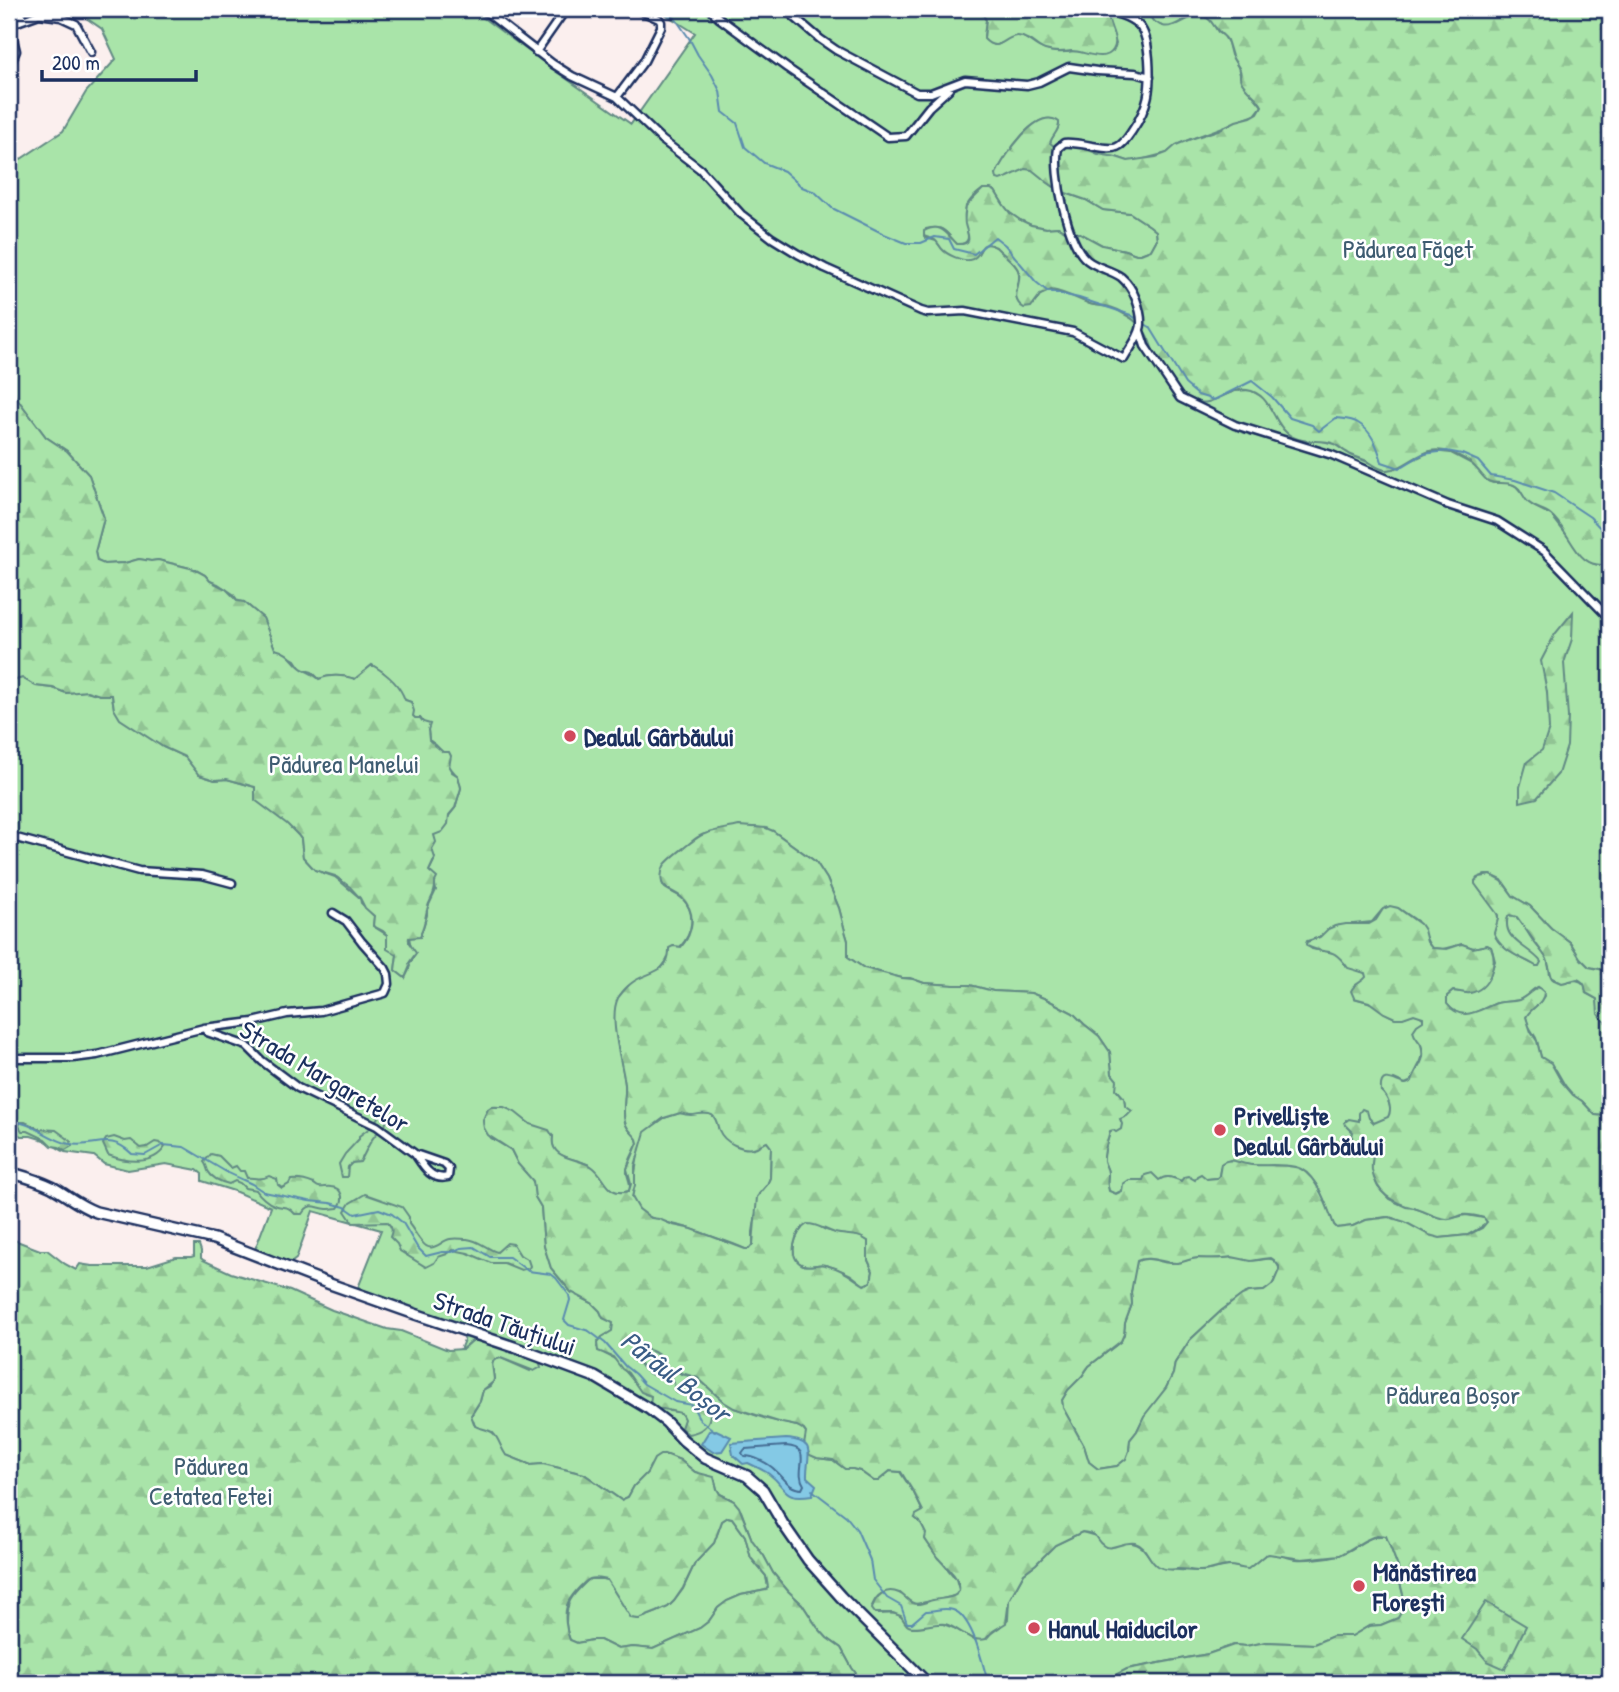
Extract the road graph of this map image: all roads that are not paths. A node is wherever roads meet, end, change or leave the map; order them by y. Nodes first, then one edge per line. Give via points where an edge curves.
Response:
1 (20, 9) edge
2 (482, 9) edge
3 (566, 9) edge
4 (637, 9) edge
5 (710, 9) edge
6 (785, 9) edge
7 (1103, 9) edge
8 (23, 19) junction
9 (9, 24) edge
10 (91, 52) dead end
11 (536, 52) junction
12 (9, 68) edge
13 (1150, 77) junction
14 (957, 82) junction
15 (618, 97) junction
16 (1141, 325) junction
17 (1610, 619) edge
18 (9, 836) edge
19 (232, 883) dead end
20 (334, 913) dead end
21 (204, 1028) junction
22 (9, 1058) edge
23 (415, 1154) junction
24 (9, 1172) edge
25 (927, 1683) edge

1 - 8 street
2 - 11 street
3 - 11 street
4 - 15 street via 657,18 661,27
5 - 14 street via 888,137 906,136
6 - 14 street via 836,50 907,89 925,94
7 - 13 street via 1140,26 1148,46
8 - 9 street
8 - 10 street via 39,14 69,20 76,24
9 - 12 street via 16,51
11 - 15 street via 572,76
13 - 14 street via 1069,67 1027,85
13 - 16 street via 1145,107 1121,145 1107,149 1066,142 1057,150 1061,198 1076,244 1087,260 1127,283
15 - 16 street via 772,238 825,268 921,311 965,311 1073,332 1124,359
16 - 17 street via 1145,346 1180,398 1236,425 1332,455 1497,521 1544,551
18 - 19 street via 139,871 202,875
20 - 21 street via 385,968 389,984 385,993 321,1011
21 - 22 street, Strada Margaretelor via 97,1055
21 - 23 street, Strada Margaretelor via 247,1046 298,1088 377,1126
23 - 23 street, Strada Margaretelor via 444,1164 449,1168 448,1177 426,1171
24 - 25 main road, Strada Tăuțiului via 53,1187 96,1212 214,1239 595,1377 617,1389 666,1422 705,1458 755,1482 808,1560

